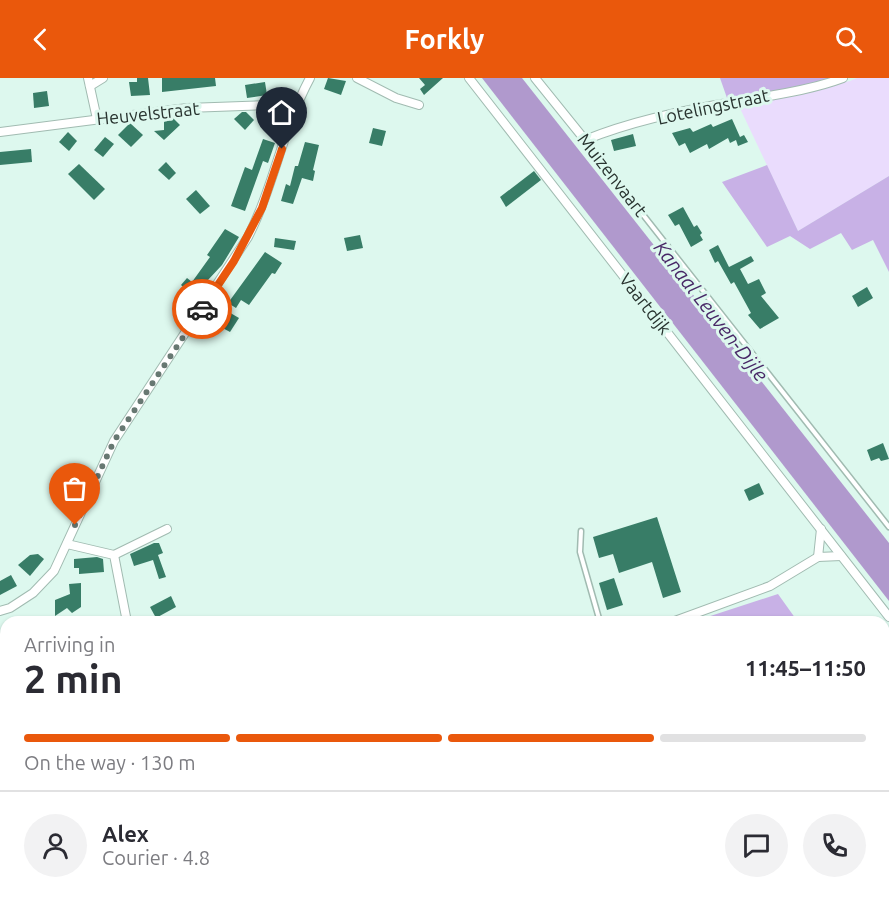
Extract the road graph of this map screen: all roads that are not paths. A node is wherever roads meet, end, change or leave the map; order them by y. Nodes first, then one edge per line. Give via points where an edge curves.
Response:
1 (103, 78) edge
2 (310, 78) edge
3 (357, 78) edge
4 (469, 78) edge
5 (535, 78) edge
6 (843, 78) edge
7 (89, 82) edge
8 (296, 104) junction
9 (418, 105) dead end
10 (98, 118) junction
11 (0, 132) edge
12 (585, 140) junction
13 (889, 527) edge
14 (167, 529) dead end
15 (821, 530) junction
16 (581, 531) dead end
17 (67, 544) junction
18 (114, 555) junction
19 (841, 556) junction
20 (818, 557) junction
21 (0, 611) edge
22 (126, 616) edge
23 (598, 616) edge
24 (688, 616) edge
25 (888, 616) edge

1 - 7 street
2 - 8 street
3 - 9 street
4 - 15 street, Vaartdijk
5 - 12 street, Muizenvaart
6 - 12 street, Lotelingstraat via 636,123
7 - 10 street
8 - 10 street, Heuvelstraat via 187,108
8 - 17 street via 262,208 248,237 114,441
10 - 11 street, Heuvelstraat
12 - 13 lane, Muizenvaart
14 - 18 street
15 - 19 street, Vaartdijk
15 - 20 street
16 - 23 lane via 580,552
17 - 18 street
17 - 21 street via 54,571 33,593
18 - 22 street
19 - 20 street
19 - 25 street, Vaartdijk
20 - 24 street via 770,586

